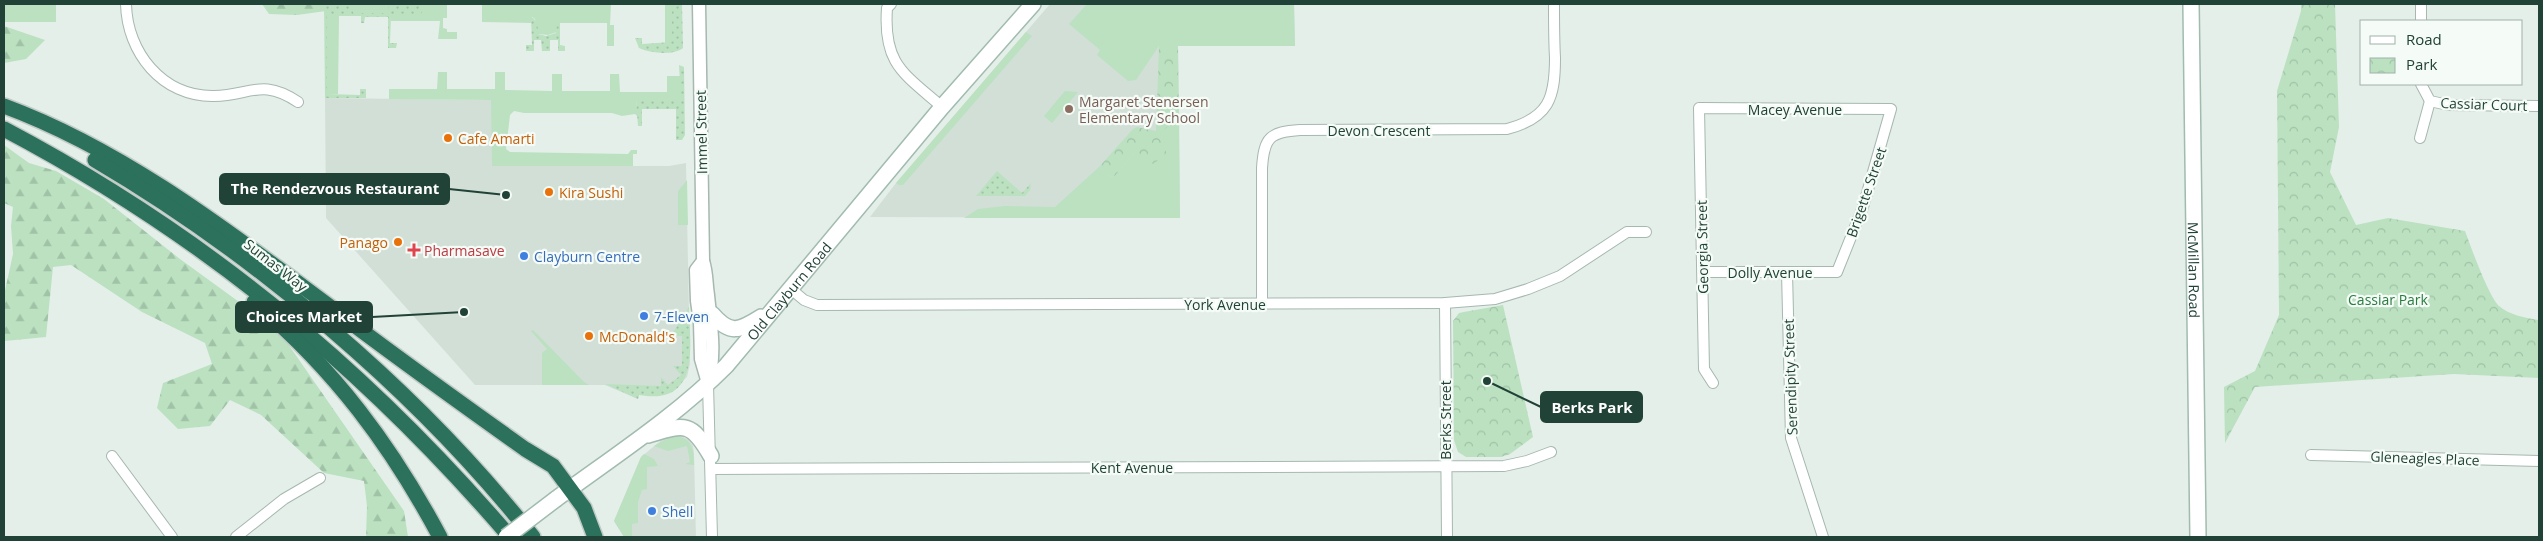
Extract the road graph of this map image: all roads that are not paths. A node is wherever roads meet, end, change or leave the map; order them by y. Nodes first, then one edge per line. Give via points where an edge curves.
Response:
1 (126, 4) edge
2 (699, 4) edge
3 (1033, 4) edge
4 (1554, 4) edge
5 (2190, 4) edge
6 (2421, 4) edge
7 (888, 5) edge
8 (2421, 20) edge
9 (2422, 85) edge
10 (2430, 101) junction
11 (298, 102) dead end
12 (2539, 106) edge
13 (4, 107) edge
14 (942, 107) junction
15 (1699, 108) joint
16 (1891, 109) joint
17 (4, 129) edge
18 (2420, 138) dead end
19 (114, 190) junction
20 (1646, 232) dead end
21 (703, 261) junction
22 (1702, 272) junction
23 (1787, 272) junction
24 (1837, 272) joint
25 (791, 288) junction
26 (1445, 303) junction
27 (1262, 304) junction
28 (775, 308) junction
29 (712, 314) junction
30 (1713, 383) dead end
31 (708, 384) junction
32 (640, 438) junction
33 (1551, 452) dead end
34 (2311, 455) dead end
35 (112, 456) dead end
36 (2539, 461) edge
37 (711, 463) junction
38 (1445, 466) junction
39 (320, 478) dead end
40 (570, 489) junction
41 (172, 537) edge
42 (236, 537) edge
43 (440, 537) edge
44 (506, 537) edge
45 (510, 537) edge
46 (532, 537) edge
47 (595, 537) edge
48 (712, 537) edge
49 (1447, 537) edge
50 (1823, 537) edge
51 (2198, 537) edge

1 - 11 street via 128,27 140,56 171,86 214,96 260,88 282,91
2 - 21 street, Immel Street
3 - 14 main road, Old Clayburn Road
4 - 27 street, Devon Crescent via 1554,88 1543,111 1527,122 1507,129 1294,131 1280,132 1268,138 1263,150 1262,168
5 - 51 main road, McMillan Road
6 - 8 street
7 - 14 street via 886,36 897,66
9 - 10 street, Cassiar Court
10 - 12 street, Cassiar Court
10 - 18 street, Cassiar Court
13 - 40 highway via 62,131 131,169 234,236 525,449 553,466
13 - 46 highway, Sumas Way via 101,163 254,266 390,384 439,433
14 - 25 main road, Old Clayburn Road
15 - 16 street, Macey Avenue
15 - 22 street, Georgia Street
16 - 24 street, Brigette Street via 1863,207
17 - 19 highway
19 - 43 highway via 268,313 324,366 388,448
19 - 45 highway via 229,269 334,356 421,438
20 - 26 street, York Avenue via 1627,232 1560,276 1528,289 1495,299
21 - 29 street, Immel Street
21 - 31 street, Immel Street via 696,270 697,301 701,359
22 - 23 street, Dolly Avenue
22 - 30 street, Georgia Street via 1704,369
23 - 24 street, Dolly Avenue
23 - 50 street, Serendipity Street via 1790,438
25 - 27 street, York Avenue via 804,300 817,305
25 - 28 main road, Old Clayburn Road
26 - 27 street, York Avenue
26 - 38 street, Berks Street
28 - 29 main road via 745,328 736,330 727,328
28 - 31 main road, Old Clayburn Road
29 - 31 street, Immel Street via 714,358
31 - 32 main road, Old Clayburn Road
31 - 37 street, Immel Street
32 - 37 main road via 686,426 698,434
32 - 40 main road, Old Clayburn Road
33 - 38 street, Kent Avenue via 1504,466
34 - 36 street, Gleneagles Place
35 - 41 street
37 - 38 street, Kent Avenue
37 - 48 street, Immel Street
38 - 49 street, Berks Street
39 - 42 street via 284,499
40 - 44 main road, Old Clayburn Road, bridge
40 - 47 highway via 584,508

